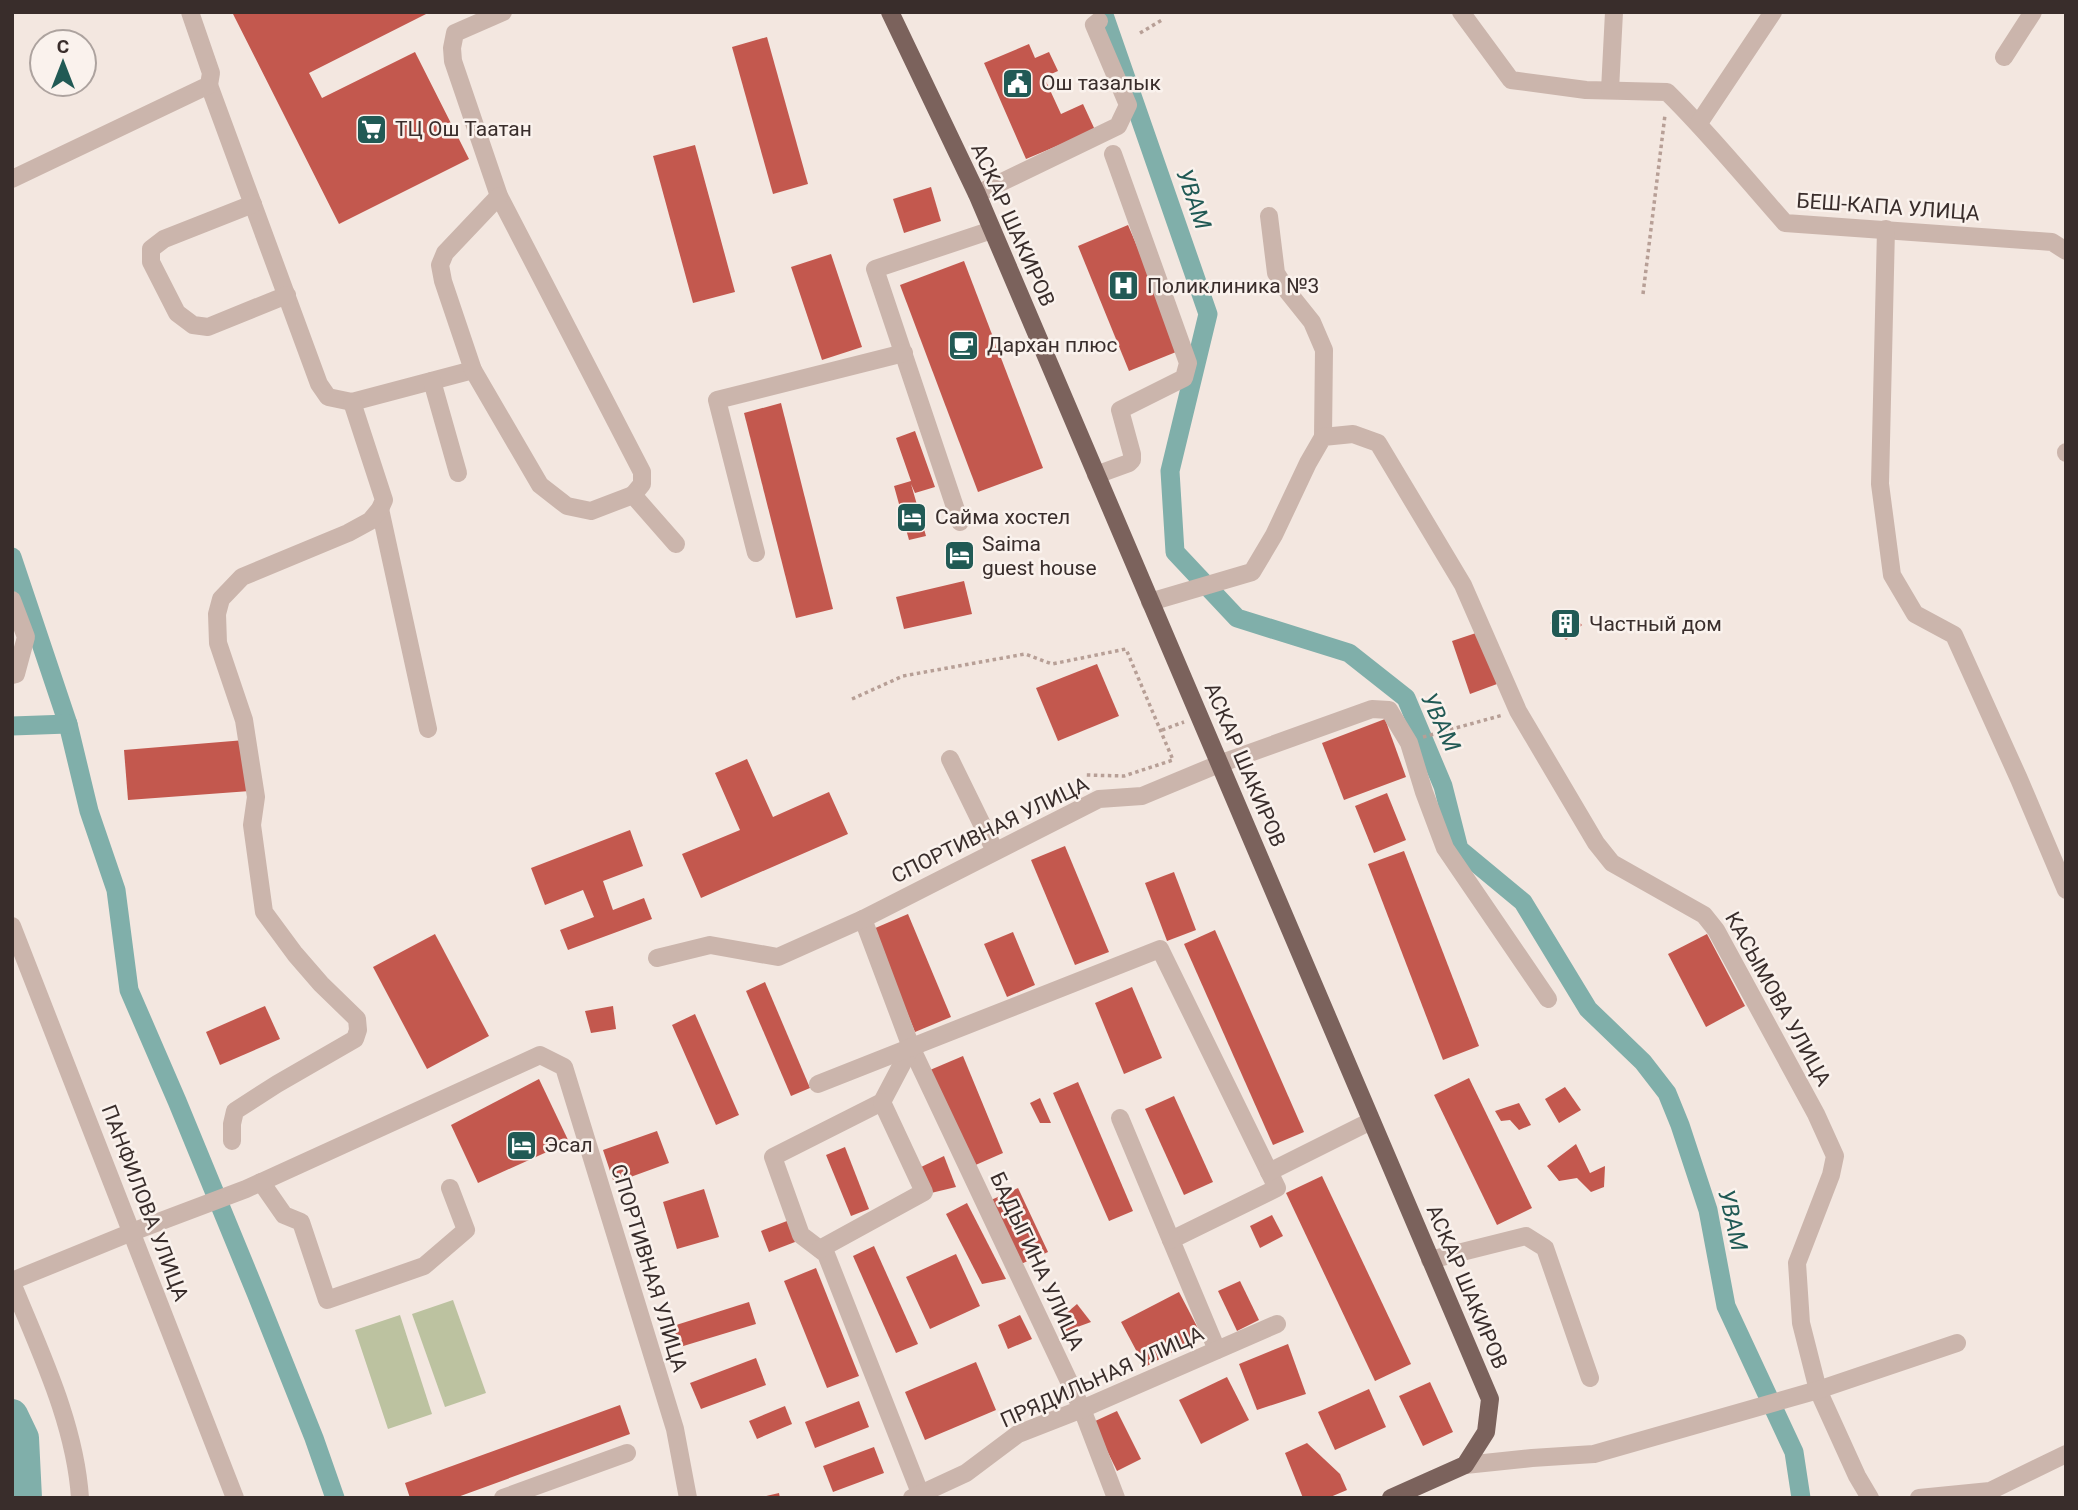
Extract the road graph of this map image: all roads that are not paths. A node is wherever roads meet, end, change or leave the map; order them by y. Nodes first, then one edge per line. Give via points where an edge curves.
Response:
1 (190, 12) edge
2 (503, 12) edge
3 (890, 12) edge
4 (1461, 12) edge
5 (1614, 12) edge
6 (1773, 12) edge
7 (2034, 12) edge
8 (1100, 21) dead end
9 (2004, 57) dead end
10 (209, 85) junction
11 (1611, 90) junction
12 (1699, 123) junction
13 (1113, 154) dead end
14 (12, 179) edge
15 (977, 194) junction
16 (499, 196) junction
17 (253, 204) junction
18 (1269, 216) dead end
19 (1886, 229) junction
20 (992, 230) junction
21 (2066, 251) edge
22 (287, 295) junction
23 (904, 353) junction
24 (473, 370) junction
25 (432, 381) junction
26 (352, 402) junction
27 (1323, 437) junction
28 (458, 473) dead end
29 (1096, 475) junction
30 (633, 495) junction
31 (380, 509) junction
32 (960, 522) dead end
33 (676, 544) dead end
34 (755, 553) dead end
35 (12, 600) edge
36 (1150, 602) junction
37 (12, 675) edge
38 (428, 729) dead end
39 (950, 759) dead end
40 (1219, 764) junction
41 (995, 850) junction
42 (2066, 891) edge
43 (863, 919) junction
44 (12, 926) edge
45 (657, 958) dead end
46 (1548, 999) dead end
47 (911, 1047) junction
48 (818, 1084) dead end
49 (881, 1102) junction
50 (1120, 1118) dead end
51 (1371, 1121) junction
52 (232, 1141) dead end
53 (1269, 1172) junction
54 (253, 1186) junction
55 (450, 1188) dead end
56 (132, 1232) junction
57 (1171, 1240) junction
58 (820, 1249) junction
59 (1430, 1260) junction
60 (12, 1282) edge
61 (1277, 1324) dead end
62 (1957, 1343) dead end
63 (1217, 1350) junction
64 (1590, 1378) dead end
65 (1811, 1392) junction
66 (1082, 1409) junction
67 (627, 1453) dead end
68 (2066, 1454) edge
69 (1465, 1465) junction
70 (918, 1497) edge
71 (80, 1498) edge
72 (235, 1498) edge
73 (503, 1498) edge
74 (688, 1498) edge
75 (1116, 1498) edge
76 (1391, 1498) edge
77 (1870, 1498) edge
78 (1919, 1498) edge

1 - 10 street via 211,73
2 - 16 street via 455,33 452,48
3 - 15 main road, АСКАР ШАКИРОВ
4 - 11 street via 1511,80
5 - 11 street
6 - 12 street
7 - 9 street
8 - 15 street via 1094,25 1128,104 1118,126
10 - 14 street
10 - 17 street
11 - 12 street, БЕШ-КАПА УЛИЦА via 1667,92
12 - 19 street, БЕШ-КАПА УЛИЦА via 1785,223
13 - 29 street via 1188,363 1184,378 1120,410 1132,460
15 - 20 main road, АСКАР ШАКИРОВ
16 - 24 street via 445,253 440,265
16 - 30 street via 642,472 642,484
17 - 22 street
17 - 22 street via 164,239 151,249 150,262 177,313 193,325 208,327
18 - 27 street via 1276,273 1312,322 1324,350
19 - 21 street, БЕШ-КАПА УЛИЦА via 2052,242
19 - 42 street via 1880,484 1892,575 1915,614 1954,635
20 - 23 street via 875,269
20 - 29 main road, АСКАР ШАКИРОВ
22 - 26 street via 319,384 328,397
23 - 32 street
23 - 34 street via 717,400
24 - 25 street
24 - 30 street via 540,485 568,506 591,511
25 - 26 street
25 - 28 street
26 - 31 street via 384,500
27 - 36 street via 1252,572
27 - 65 street, КАСЫМОВА УЛИЦА via 1353,434 1378,443 1463,585 1518,711 1596,844 1612,863 1704,915 1821,1124 1835,1156 1797,1263
29 - 36 main road, АСКАР ШАКИРОВ
30 - 33 street
31 - 38 street
31 - 52 street via 370,521 348,533 242,578 221,599 217,614 218,643 244,720 256,797 252,825 264,912 321,984 357,1019 358,1030 355,1039 236,1111
35 - 37 street via 26,637
36 - 40 main road, АСКАР ШАКИРОВ
39 - 41 street
40 - 41 street, СПОРТИВНАЯ УЛИЦА via 1142,796 1099,799
40 - 46 street, СПОРТИВНАЯ УЛИЦА via 1372,709 1389,710 1409,743 1446,848
40 - 51 main road, АСКАР ШАКИРОВ
41 - 43 street, СПОРТИВНАЯ УЛИЦА
43 - 45 street, СПОРТИВНАЯ УЛИЦА via 778,957 710,945
43 - 47 street, БАДЫГИНА УЛИЦА
44 - 56 street, ПАНФИЛОВА УЛИЦА
47 - 48 street
47 - 49 street
47 - 53 street via 1160,948
47 - 66 street, БАДЫГИНА УЛИЦА
49 - 58 street via 924,1192
49 - 58 street via 772,1157 801,1235
50 - 57 street
51 - 53 street
51 - 59 main road, АСКАР ШАКИРОВ
53 - 57 street via 1277,1188
54 - 55 street via 284,1215 300,1222 327,1300 424,1266 466,1230
54 - 56 street
54 - 74 street, СПОРТИВНАЯ УЛИЦА via 540,1055 564,1067 675,1429
56 - 60 street
56 - 72 street, ПАНФИЛОВА УЛИЦА
57 - 63 street
58 - 70 street via 826,1254
59 - 64 street via 1526,1236 1545,1248
59 - 69 main road, АСКАР ШАКИРОВ via 1490,1399 1486,1432
60 - 71 street via 53,1383 78,1468
61 - 63 street, ПРЯДИЛЬНАЯ УЛИЦА
62 - 65 street
63 - 66 street, ПРЯДИЛЬНАЯ УЛИЦА
65 - 69 street via 1594,1454
65 - 77 street, КАСЫМОВА УЛИЦА
66 - 70 street, ПРЯДИЛЬНАЯ УЛИЦА via 1018,1434 967,1472
66 - 75 street, БАДЫГИНА УЛИЦА
67 - 73 street
68 - 78 street via 1990,1491
69 - 76 main road

